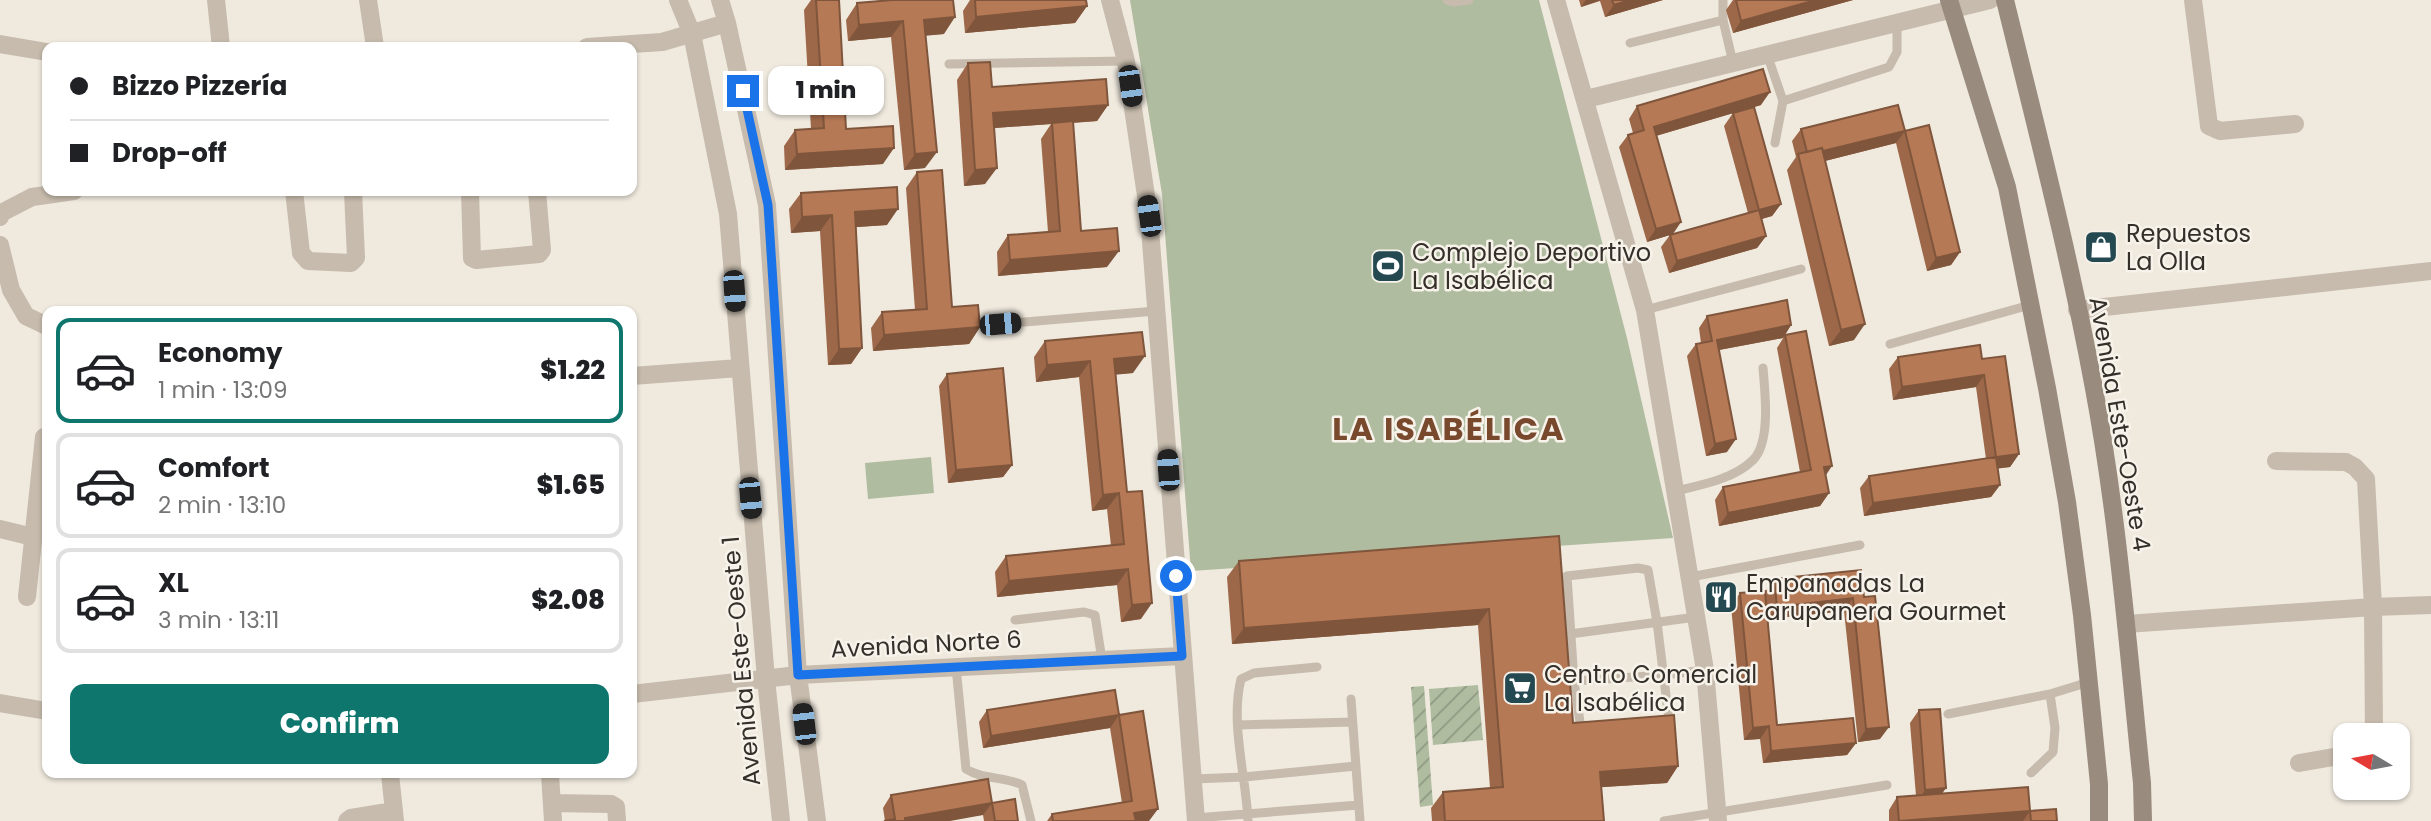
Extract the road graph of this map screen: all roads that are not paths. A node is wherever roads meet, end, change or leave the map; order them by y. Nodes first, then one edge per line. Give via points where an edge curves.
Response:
1 (216, 0) edge
2 (368, 0) edge
3 (678, 0) edge
4 (719, 0) edge
5 (1110, 0) edge
6 (1447, 0) edge
7 (1469, 0) edge
8 (1556, 0) edge
9 (1723, 0) edge
10 (1990, 0) edge
11 (2005, 0) edge
12 (2193, 0) edge
13 (1951, 4) edge
14 (1723, 20) junction
15 (1896, 22) junction
16 (727, 23) junction
17 (692, 34) junction
18 (220, 42) edge
19 (374, 42) edge
20 (637, 43) edge
21 (1630, 43) dead end
22 (0, 44) edge
23 (42, 51) edge
24 (1767, 54) junction
25 (1126, 61) junction
26 (1733, 63) junction
27 (949, 64) dead end
28 (1586, 99) junction
29 (1783, 101) junction
30 (2295, 124) dead end
31 (1775, 143) dead end
32 (42, 196) edge
33 (295, 196) edge
34 (353, 196) edge
35 (470, 196) edge
36 (537, 196) edge
37 (0, 217) edge
38 (0, 245) edge
39 (1801, 269) dead end
40 (2431, 271) edge
41 (2030, 305) junction
42 (1645, 310) junction
43 (2077, 310) junction
44 (1156, 311) junction
45 (42, 324) edge
46 (1000, 324) dead end
47 (1890, 344) dead end
48 (739, 368) junction
49 (1763, 368) dead end
50 (637, 376) edge
51 (42, 456) edge
52 (2276, 461) dead end
53 (1676, 491) junction
54 (0, 529) edge
55 (33, 537) junction
56 (1860, 545) dead end
57 (1690, 577) junction
58 (27, 597) dead end
59 (2431, 606) edge
60 (2373, 607) junction
61 (1697, 617) junction
62 (1015, 620) dead end
63 (1657, 622) junction
64 (2126, 624) junction
65 (1570, 634) junction
66 (1182, 656) junction
67 (1102, 660) junction
68 (956, 667) junction
69 (1317, 667) dead end
70 (1705, 670) junction
71 (798, 675) junction
72 (1664, 676) junction
73 (766, 679) junction
74 (1574, 681) junction
75 (2089, 682) junction
76 (637, 693) edge
77 (2050, 694) junction
78 (1351, 699) dead end
79 (0, 703) edge
80 (42, 710) edge
81 (1948, 714) dead end
82 (1352, 722) junction
83 (2374, 723) edge
84 (1238, 724) junction
85 (1653, 726) edge
86 (1591, 733) edge
87 (2333, 757) edge
88 (2299, 764) dead end
89 (1356, 766) junction
90 (2031, 772) dead end
91 (1244, 777) junction
92 (390, 778) edge
93 (550, 778) edge
94 (1193, 779) junction
95 (1887, 785) dead end
96 (1359, 805) junction
97 (553, 812) edge
98 (394, 816) edge
99 (1718, 816) edge
100 (1248, 818) edge
101 (1196, 820) edge
102 (347, 821) edge
103 (617, 821) edge
104 (781, 821) edge
105 (817, 821) edge
106 (1031, 821) edge
107 (1360, 821) edge
108 (1671, 821) edge
109 (2099, 821) edge
110 (2143, 821) edge

1 - 18 street
2 - 19 street
3 - 17 street, Avenida Este-Oeste 1
4 - 16 street
5 - 25 street
6 - 7 lane
8 - 28 street
9 - 14 lane
10 - 13 street
11 - 43 main road, Avenida Este-Oeste 4
12 - 30 street via 2210,126 2220,131
13 - 15 street
13 - 41 main road via 2007,187
14 - 21 lane
14 - 26 lane
15 - 24 street
15 - 29 lane via 1897,52 1889,67
16 - 17 street
16 - 71 street via 768,205
17 - 20 street
17 - 48 street, Avenida Este-Oeste 1 via 728,214
22 - 23 street
24 - 26 street
24 - 29 lane
25 - 27 lane
25 - 44 street via 1149,216
26 - 28 street
28 - 42 street
29 - 31 lane
32 - 37 street
33 - 34 street via 301,253 308,261 351,263 356,258
35 - 36 street via 472,258 477,260 539,254
38 - 45 street via 11,290 26,316
39 - 42 lane
40 - 43 street
41 - 47 lane
41 - 75 main road via 2067,502
42 - 53 street
43 - 64 main road, Avenida Este-Oeste 4 via 2112,495
44 - 46 lane
44 - 66 street
48 - 50 street
48 - 73 street, Avenida Este-Oeste 1
49 - 53 lane via 1766,408 1762,441 1754,459 1720,480
51 - 55 street
52 - 60 street via 2346,462 2366,479
53 - 57 street
54 - 55 street
55 - 58 street
56 - 57 lane
57 - 61 street
59 - 60 street
60 - 64 street
60 - 83 street
61 - 63 lane
61 - 70 street
62 - 67 lane via 1084,612 1095,615
63 - 65 lane
63 - 65 lane via 1648,570 1567,576
63 - 72 lane
64 - 110 main road, Avenida Este-Oeste 4
65 - 74 lane
66 - 67 street, Avenida Norte 6
66 - 94 street
67 - 68 street, Avenida Norte 6
68 - 71 street, Avenida Norte 6
68 - 106 lane via 966,769 1022,785
69 - 84 lane via 1254,673 1241,679
70 - 72 lane
70 - 99 street
71 - 73 street, Avenida Norte 6
71 - 105 street
72 - 74 lane
72 - 85 lane via 1669,720
73 - 76 street, Avenida Norte 6
73 - 104 street, Avenida Este-Oeste 1
74 - 86 lane via 1581,729
75 - 77 lane
75 - 109 main road
77 - 81 lane
77 - 90 lane via 2053,752
78 - 82 lane
79 - 80 street
82 - 84 lane
82 - 89 lane
84 - 91 lane
87 - 88 street
89 - 91 lane
89 - 96 lane
91 - 94 lane
91 - 100 lane
92 - 98 street
93 - 97 street
94 - 101 street
95 - 99 lane
96 - 100 lane
96 - 107 lane
97 - 103 street via 611,804 616,807
98 - 102 street
99 - 108 lane
100 - 101 lane

